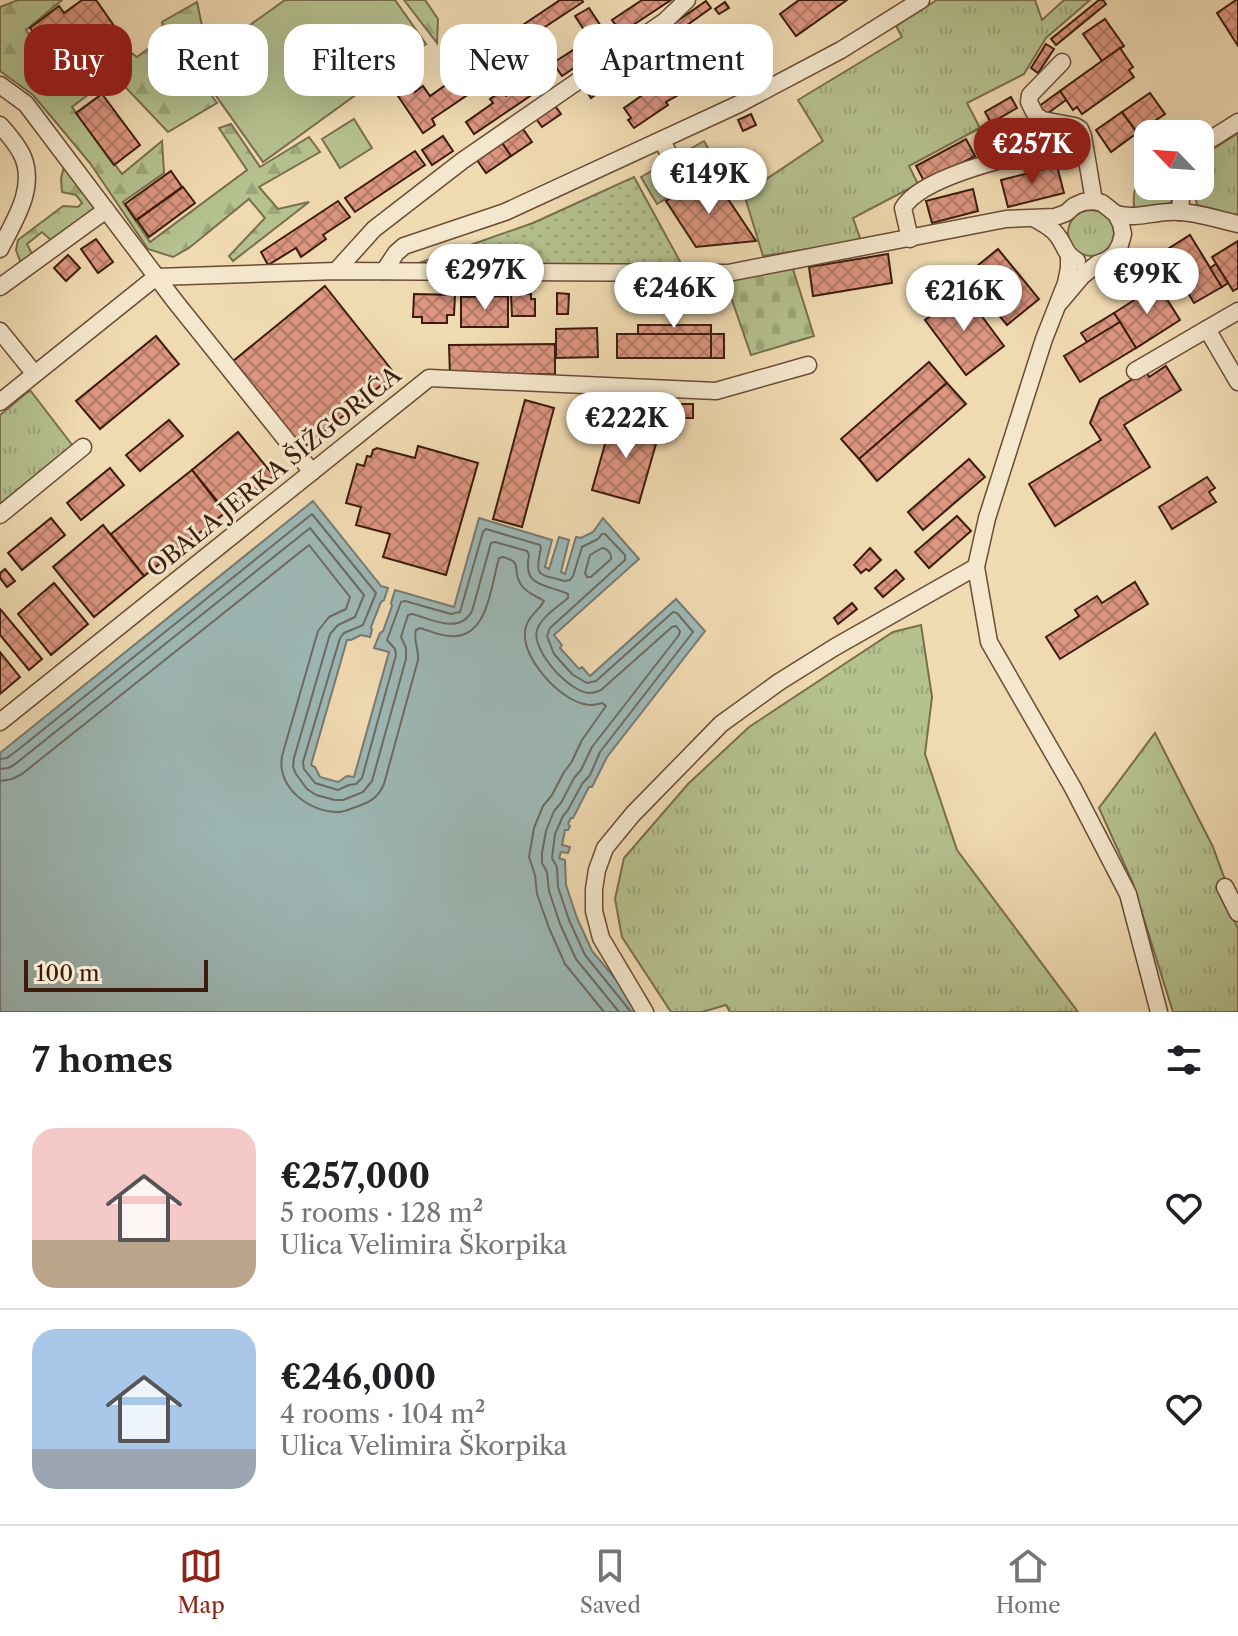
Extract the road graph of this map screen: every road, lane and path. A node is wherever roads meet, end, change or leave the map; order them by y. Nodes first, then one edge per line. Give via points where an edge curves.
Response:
1 (687, 0) edge
2 (921, 0) edge
3 (1062, 62) dead end
4 (0, 85) edge
5 (1238, 122) edge
6 (0, 125) edge
7 (1214, 137) edge
8 (662, 141) junction
9 (1064, 144) dead end
10 (671, 158) dead end
11 (1181, 200) edge
12 (1094, 201) junction
13 (106, 210) junction
14 (1180, 212) junction
15 (1066, 213) junction
16 (1116, 214) junction
17 (1156, 214) junction
18 (1034, 219) junction
19 (1238, 224) edge
20 (1060, 238) junction
21 (910, 239) junction
22 (1120, 245) junction
23 (0, 249) edge
24 (1069, 256) junction
25 (1097, 264) junction
26 (336, 271) junction
27 (384, 271) junction
28 (156, 277) junction
29 (0, 287) edge
30 (1060, 302) junction
31 (1238, 311) edge
32 (1207, 329) junction
33 (0, 331) edge
34 (808, 365) dead end
35 (1135, 371) dead end
36 (34, 373) junction
37 (1238, 382) edge
38 (0, 402) edge
39 (83, 447) dead end
40 (312, 472) junction
41 (0, 515) edge
42 (976, 567) junction
43 (0, 722) edge
44 (1225, 887) dead end
45 (1238, 913) edge
46 (645, 1012) edge
47 (1159, 1012) edge

1 - 26 street via 665,21 450,170 374,229
2 - 8 street via 803,71
3 - 12 street via 1029,102 1043,120 1080,129
4 - 13 street via 26,104
5 - 7 street
6 - 23 street via 22,156 27,177 24,201
8 - 10 street
8 - 27 street via 505,212 404,246
9 - 21 street via 978,166 919,191 903,208
11 - 14 street
12 - 15 street
12 - 16 street
13 - 28 street
13 - 29 street
14 - 17 street
14 - 19 street
15 - 18 street
15 - 20 street
16 - 17 street
16 - 22 street via 1123,234
17 - 22 street
18 - 20 street
18 - 21 street via 1006,219
20 - 24 street
21 - 27 street via 728,273
22 - 25 street
24 - 25 street
24 - 30 street
25 - 30 street
26 - 27 street
26 - 28 street
28 - 36 street
28 - 40 street
30 - 42 street via 987,518
31 - 32 street
32 - 35 street
32 - 37 street
33 - 36 street
34 - 40 street, OBALA JERKA ŠIŽGORIĆA via 716,391 429,378
36 - 38 street
39 - 41 street
40 - 43 street, OBALA JERKA ŠIŽGORIĆA
42 - 46 street via 835,647 721,724 605,848 597,870 594,911 601,938
42 - 47 street via 989,642 1128,894
44 - 45 street

